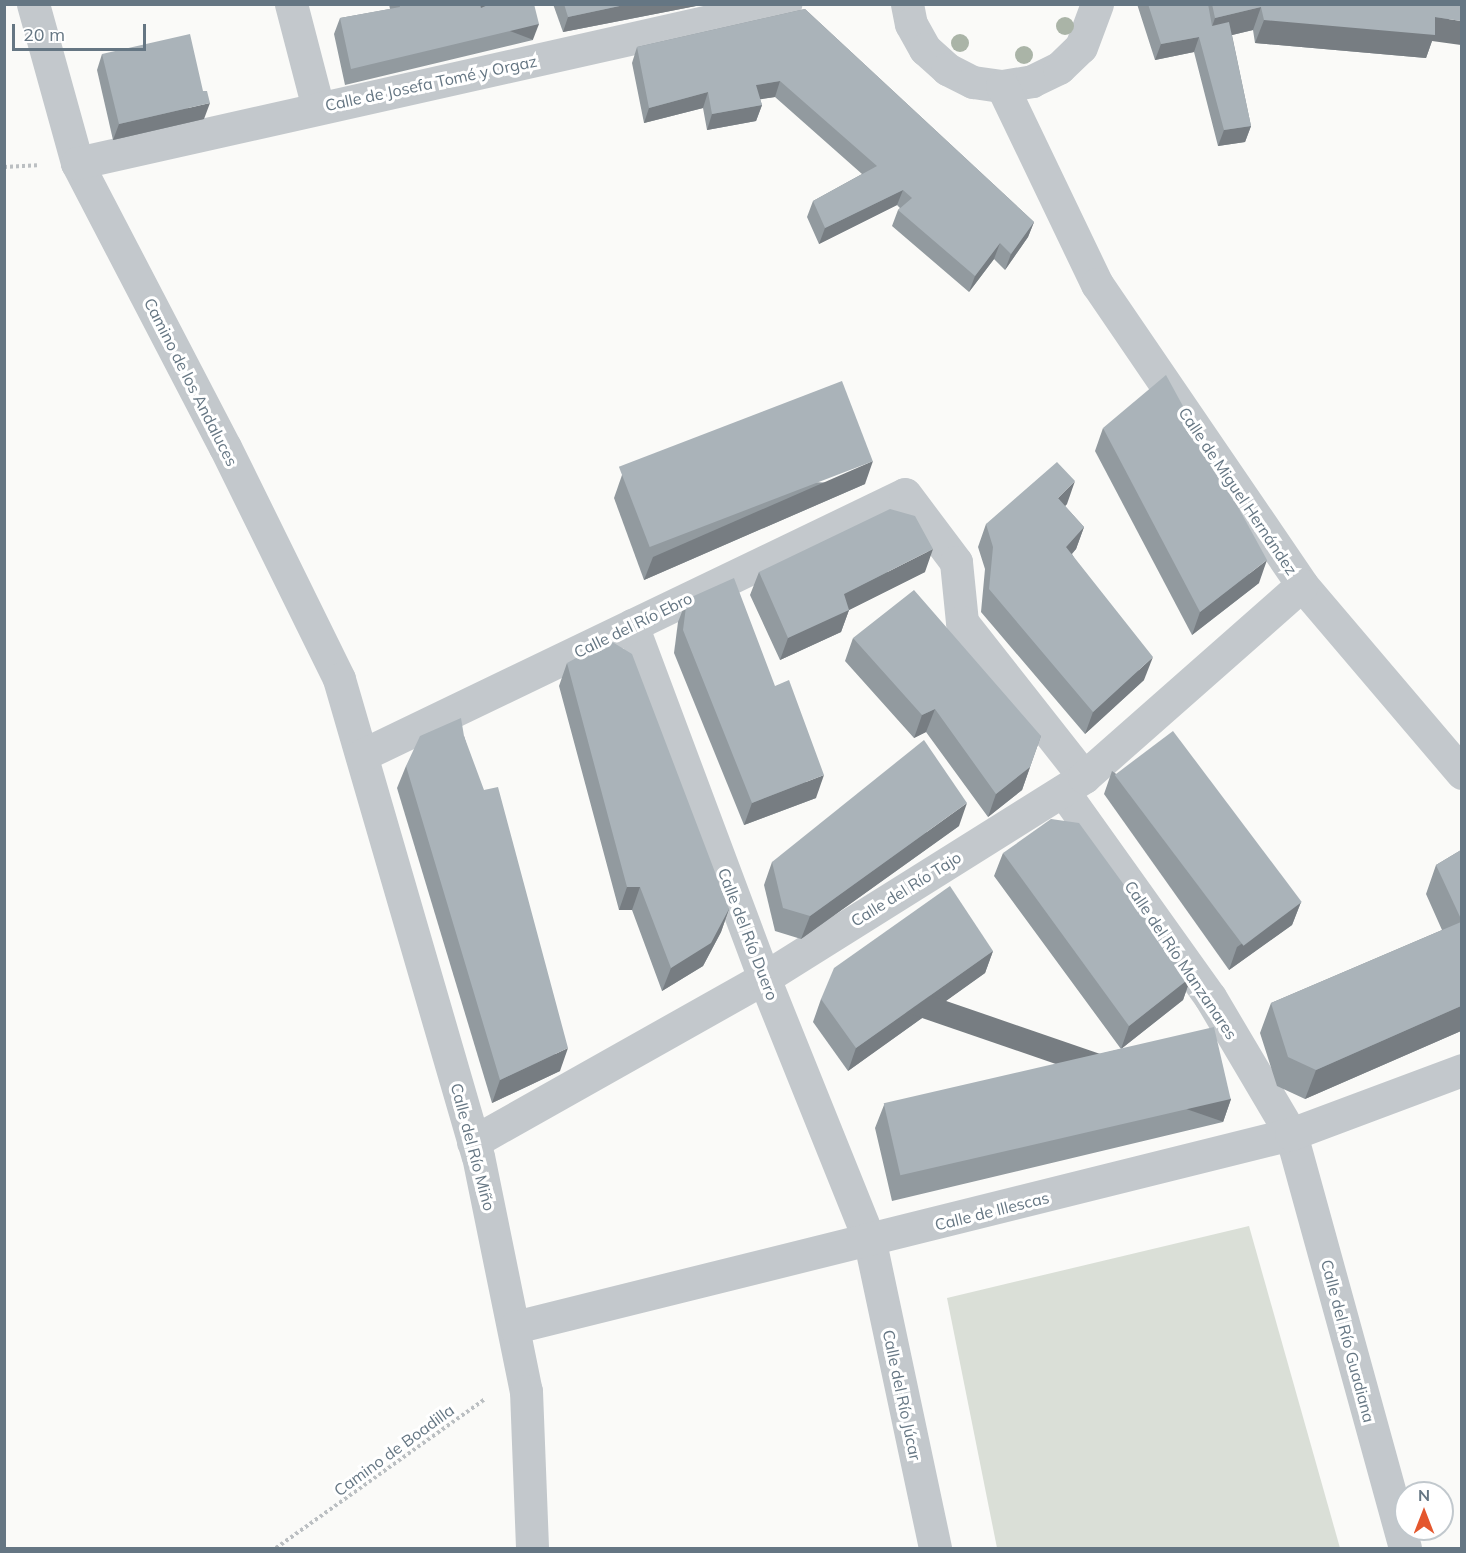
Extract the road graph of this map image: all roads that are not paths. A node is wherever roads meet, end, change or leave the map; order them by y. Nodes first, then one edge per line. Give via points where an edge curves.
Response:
1 (33, 4) edge
2 (291, 4) edge
3 (785, 4) edge
4 (907, 4) edge
5 (1097, 4) edge
6 (725, 11) edge
7 (1002, 86) junction
8 (318, 108) junction
9 (77, 163) junction
10 (905, 494) joint
11 (1302, 585) junction
12 (632, 625) junction
13 (362, 755) junction
14 (1461, 773) edge
15 (1073, 784) junction
16 (764, 978) junction
17 (1461, 1070) edge
18 (1291, 1134) junction
19 (473, 1142) junction
20 (870, 1242) junction
21 (515, 1327) junction
22 (532, 1548) edge
23 (935, 1548) edge
24 (1405, 1548) edge

1 - 9 street, Camino de los Andaluces
2 - 8 street
3 - 6 street, Calle de Josefa Tomé y Orgaz
4 - 7 street via 911,24 925,49 947,69 973,82
5 - 7 street via 1081,47 1059,68 1032,81
6 - 8 street, Calle de Josefa Tomé y Orgaz
7 - 11 street, Calle de Miguel Hernández via 1096,284
8 - 9 street, Calle de Josefa Tomé y Orgaz
9 - 13 street, Camino de los Andaluces via 225,447 339,679
10 - 12 street, Calle del Río Ebro
10 - 15 street, Calle del Río Manzanares via 956,562 962,622
11 - 14 street, Calle de Miguel Hernández
11 - 15 street, Calle del Río Tajo
12 - 13 street, Calle del Río Ebro
12 - 16 street, Calle del Río Duero
13 - 19 street, Calle del Río Miño
15 - 16 street, Calle del Río Tajo
15 - 18 street, Calle del Río Manzanares via 1210,997
16 - 19 street, Calle del Río Tajo
16 - 20 street, Calle del Río Duero
17 - 18 street, Calle de Illescas
18 - 20 street, Calle de Illescas
18 - 24 street, Calle del Río Guadiana
19 - 21 street, Calle del Río Miño
20 - 21 street, Calle de Illescas
20 - 23 street, Calle del Río Júcar
21 - 22 street, Calle del Río Miño via 522,1365

